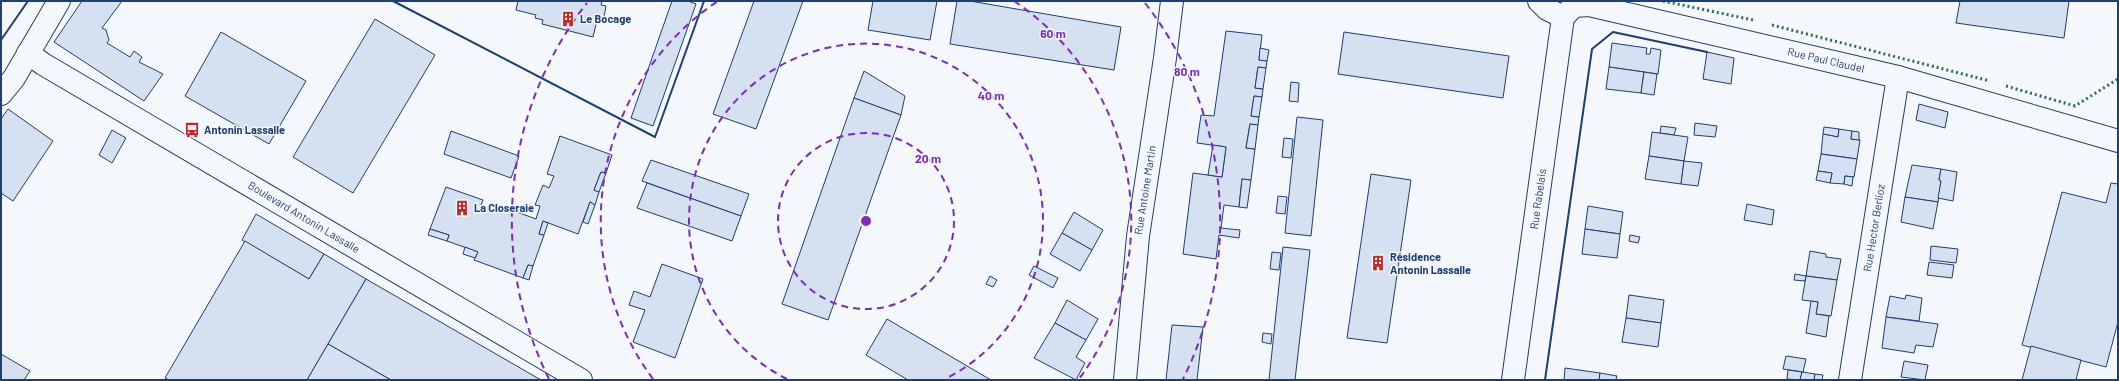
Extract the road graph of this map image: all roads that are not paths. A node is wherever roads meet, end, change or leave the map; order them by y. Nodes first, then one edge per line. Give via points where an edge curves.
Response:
1 (59, 1) edge
2 (1172, 1) edge
3 (1540, 1) edge
4 (1563, 17) junction
5 (28, 53) junction
6 (1898, 76) junction
7 (1, 94) edge
8 (2118, 141) edge
9 (581, 380) edge
10 (1125, 380) edge
11 (1513, 380) edge
12 (1850, 380) edge

1 - 5 street
2 - 10 street, Rue Antoine Martin via 1138,236
3 - 4 street via 1547,9
4 - 6 street, Rue Paul Claudel via 1574,6 1589,5
4 - 11 street, Rue Rabelais
5 - 7 street via 14,78
5 - 9 street, Boulevard Antonin Lassalle
6 - 8 street, Rue Paul Claudel
6 - 12 street, Rue Hector Berlioz

